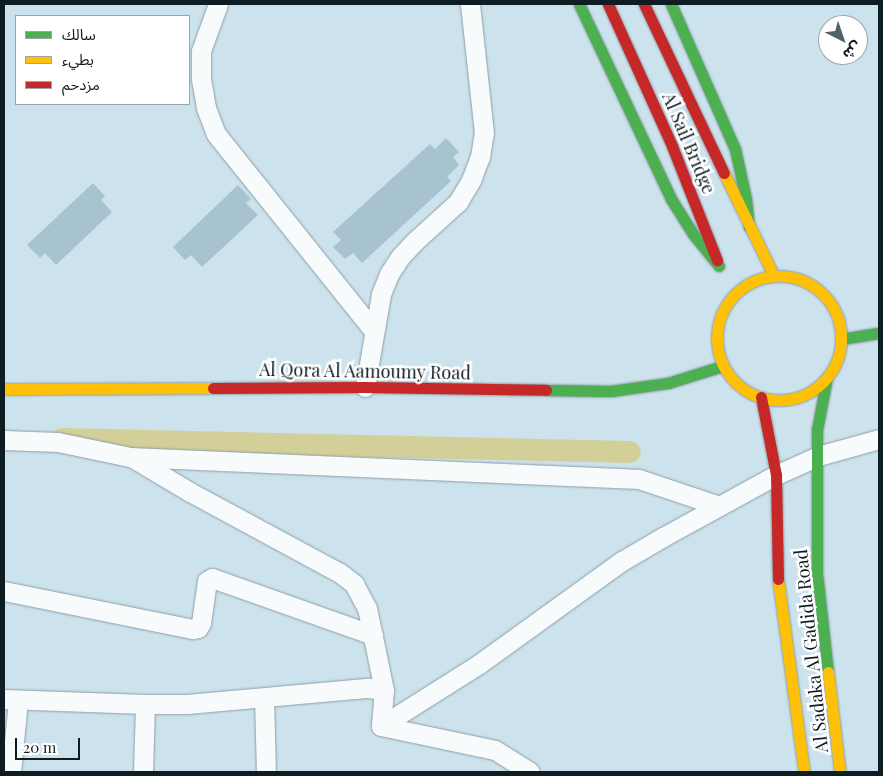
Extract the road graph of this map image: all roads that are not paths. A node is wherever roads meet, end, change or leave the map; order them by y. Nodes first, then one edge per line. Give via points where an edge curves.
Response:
1 (218, 4) edge
2 (470, 4) edge
3 (579, 4) edge
4 (608, 4) edge
5 (644, 4) edge
6 (671, 4) edge
7 (749, 227) junction
8 (722, 274) junction
9 (774, 276) junction
10 (731, 298) junction
11 (373, 330) junction
12 (879, 333) edge
13 (841, 339) junction
14 (723, 366) junction
15 (827, 377) junction
16 (364, 387) junction
17 (4, 389) edge
18 (761, 397) junction
19 (879, 439) edge
20 (4, 440) edge
21 (818, 456) junction
22 (130, 457) junction
23 (776, 475) junction
24 (719, 506) junction
25 (4, 590) edge
26 (373, 635) junction
27 (384, 690) junction
28 (264, 698) junction
29 (11, 699) edge
30 (145, 704) junction
31 (381, 726) junction
32 (11, 772) edge
33 (143, 772) edge
34 (266, 772) edge
35 (530, 772) edge
36 (804, 772) edge
37 (840, 772) edge

1 - 11 street via 201,51 200,80 216,134
2 - 11 street via 484,133 480,157 458,202 400,256 381,294
3 - 8 main road via 671,199
4 - 8 main road, Al Sail Bridge via 672,146
5 - 7 main road, Al Sail Bridge
6 - 7 main road via 735,149
7 - 9 main road, Al Sail Bridge
8 - 10 main road, Al Sail Bridge
9 - 10 main road via 743,287
9 - 13 main road via 795,278 814,286 828,300 838,319
10 - 14 main road via 717,331
11 - 16 street
12 - 13 main road
13 - 15 main road via 837,359
14 - 16 main road, Al Qora Al Aamoumy Road via 668,382 611,391
14 - 18 main road via 733,380
15 - 18 main road via 797,397 779,400
15 - 21 main road, Al Sadaka Al Gadida Road via 817,430
16 - 17 main road, Al Qora Al Aamoumy Road
18 - 23 main road, Al Sadaka Al Gadida Road
19 - 21 street
20 - 22 street via 58,442
21 - 23 street
21 - 37 main road, Al Sadaka Al Gadida Road via 817,573
22 - 24 street via 640,479
22 - 26 street via 340,573 363,597
23 - 24 street
23 - 36 main road, Al Sadaka Al Gadida Road via 778,589
24 - 31 street via 622,561 479,664
25 - 26 street via 193,629 201,623 207,581 212,578
26 - 27 street
27 - 28 street via 368,688
27 - 31 street
28 - 30 street
28 - 34 street
29 - 30 street
29 - 32 street
30 - 33 street
31 - 35 street via 496,750

